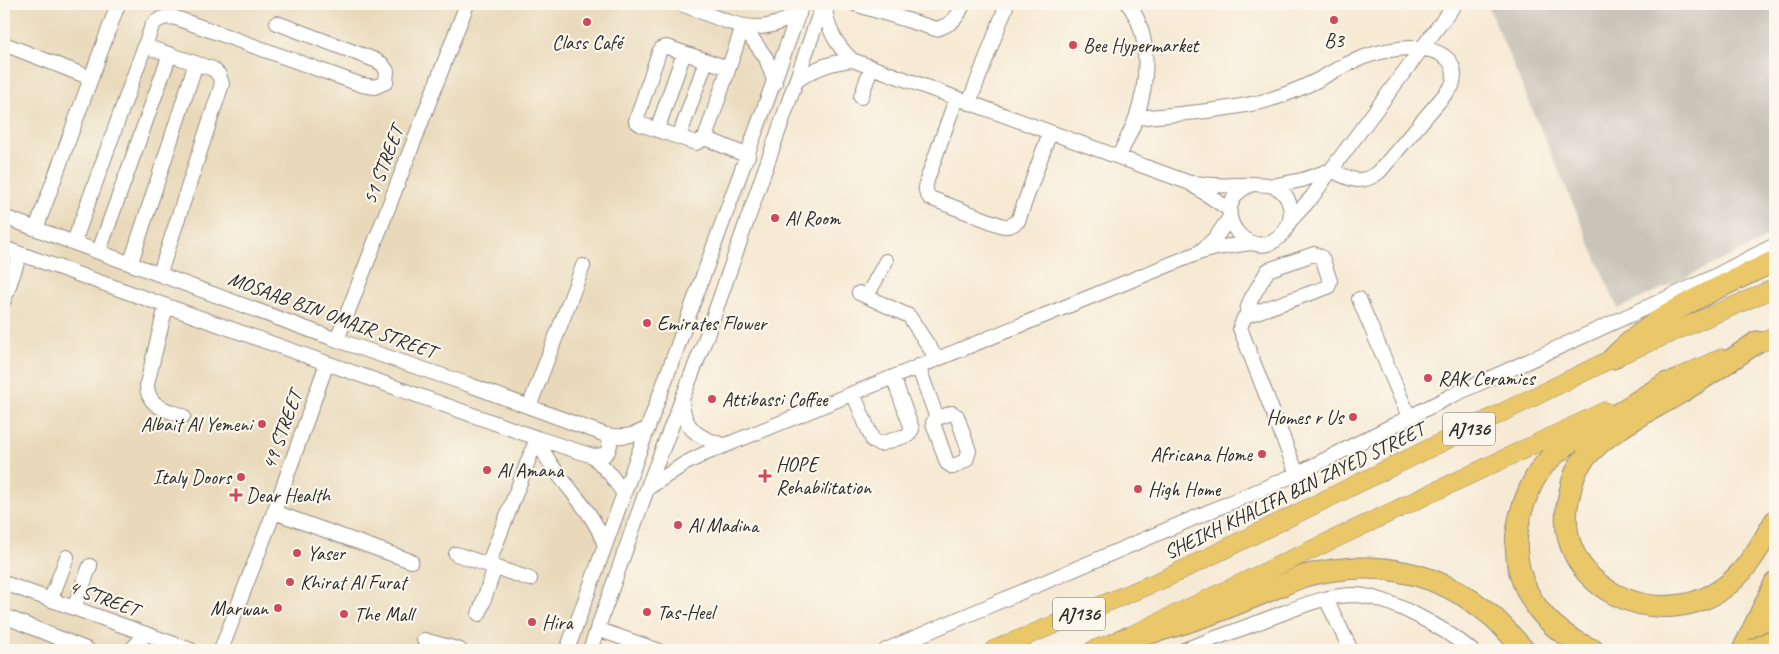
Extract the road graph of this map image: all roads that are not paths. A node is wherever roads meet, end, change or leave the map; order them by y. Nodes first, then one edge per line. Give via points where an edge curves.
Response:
1 (118, 4) edge
2 (467, 4) edge
3 (681, 4) edge
4 (824, 4) edge
5 (855, 4) edge
6 (963, 4) edge
7 (1007, 4) edge
8 (1128, 4) edge
9 (1455, 4) edge
10 (800, 9) edge
11 (277, 23) dead end
12 (743, 26) junction
13 (4, 44) edge
14 (144, 46) junction
15 (1423, 48) junction
16 (684, 53) junction
17 (170, 54) junction
18 (852, 60) junction
19 (706, 61) junction
20 (196, 63) junction
21 (728, 68) junction
22 (871, 68) junction
23 (91, 78) junction
24 (796, 81) junction
25 (775, 83) junction
26 (861, 97) dead end
27 (963, 101) junction
28 (1136, 118) junction
29 (657, 130) junction
30 (1050, 132) junction
31 (679, 138) junction
32 (704, 138) junction
33 (748, 156) junction
34 (1119, 157) junction
35 (1331, 170) junction
36 (1190, 183) junction
37 (1252, 184) junction
38 (1272, 186) junction
39 (1230, 213) junction
40 (4, 217) edge
41 (1290, 221) junction
42 (36, 229) junction
43 (74, 242) junction
44 (1251, 243) junction
45 (1775, 245) edge
46 (4, 248) edge
47 (99, 252) junction
48 (1198, 253) junction
49 (20, 254) junction
50 (886, 261) dead end
51 (1775, 261) edge
52 (131, 262) junction
53 (583, 266) dead end
54 (160, 273) junction
55 (1775, 288) edge
56 (1359, 299) dead end
57 (4, 300) edge
58 (166, 306) junction
59 (1248, 315) junction
60 (337, 340) junction
61 (1766, 340) edge
62 (1613, 358) junction
63 (937, 359) junction
64 (327, 364) junction
65 (918, 366) junction
66 (893, 377) junction
67 (1667, 382) junction
68 (853, 393) junction
69 (682, 398) junction
70 (529, 407) junction
71 (183, 416) dead end
72 (1409, 417) junction
73 (937, 418) dead end
74 (648, 428) junction
75 (606, 435) junction
76 (537, 438) junction
77 (724, 445) junction
78 (593, 456) junction
79 (1297, 474) junction
80 (647, 489) junction
81 (624, 494) junction
82 (274, 512) junction
83 (1775, 521) edge
84 (604, 546) junction
85 (456, 554) dead end
86 (67, 557) dead end
87 (411, 561) dead end
88 (90, 566) dead end
89 (492, 566) junction
90 (530, 579) dead end
91 (4, 583) edge
92 (1775, 583) edge
93 (1326, 599) junction
94 (51, 600) junction
95 (74, 608) junction
96 (479, 614) dead end
97 (4, 616) edge
98 (1775, 622) edge
99 (598, 629) junction
100 (146, 634) junction
101 (1123, 639) junction
102 (1775, 639) edge
103 (424, 640) dead end
104 (1190, 649) edge
105 (88, 650) edge
106 (131, 650) edge
107 (191, 650) edge
108 (221, 650) edge
109 (460, 650) edge
110 (568, 650) edge
111 (590, 650) edge
112 (657, 650) edge
113 (886, 650) edge
114 (992, 650) edge
115 (1093, 650) edge
116 (1351, 650) edge
117 (1470, 650) edge
118 (1524, 650) edge
119 (1593, 650) edge
120 (1743, 650) edge
121 (1755, 650) edge

1 - 23 street
2 - 60 street, 51 STREET
3 - 12 street
4 - 18 street via 834,39
4 - 24 street
5 - 6 street via 936,29 955,20
7 - 27 street
8 - 28 street via 1142,33 1144,50 1144,84
9 - 15 street
10 - 12 street via 771,25
10 - 25 street
11 - 14 street via 375,60 387,71 386,82 376,87 362,85 169,16 155,22
12 - 21 street
12 - 25 street via 766,58
13 - 23 street
14 - 17 street
14 - 43 street
15 - 28 street via 1367,56 1291,92 1263,101
15 - 35 street
15 - 35 street via 1448,59 1454,72 1452,86 1372,177 1355,180
16 - 19 street
16 - 29 street
16 - 29 street via 665,47 660,49 636,118 638,123
17 - 20 street
17 - 47 street
18 - 22 street
18 - 24 street via 825,65
19 - 21 street
19 - 31 street
20 - 52 street
20 - 54 street via 213,69 222,84
21 - 32 street
22 - 26 street
22 - 27 street
23 - 42 street
24 - 69 street
25 - 33 street
27 - 30 street
27 - 30 street via 927,180 926,193 930,198 1000,224 1006,226 1018,221
28 - 34 street
29 - 31 street
30 - 34 street
31 - 32 street via 696,143
32 - 33 street
33 - 74 street
34 - 36 street
35 - 38 street
35 - 41 street
36 - 37 street
36 - 39 street
37 - 38 street
37 - 39 street via 1239,191
38 - 41 street via 1288,200
39 - 44 street via 1235,230
39 - 48 street via 1216,237
40 - 42 street, MOSAAB BIN OMAIR STREET
41 - 44 street via 1278,238 1265,243
42 - 43 street, MOSAAB BIN OMAIR STREET
43 - 47 street, MOSAAB BIN OMAIR STREET
44 - 48 street
45 - 72 street via 1705,281
46 - 49 street
47 - 52 street, MOSAAB BIN OMAIR STREET
48 - 63 street
49 - 57 street
49 - 58 street
50 - 63 street via 863,295 909,316
51 - 62 highway via 1652,324
52 - 54 street, MOSAAB BIN OMAIR STREET
53 - 70 street
54 - 60 street, MOSAAB BIN OMAIR STREET
55 - 62 main road, SHEIKH KHALIFA BIN ZAYED STREET / AJ136
56 - 72 street
58 - 64 street
58 - 71 street via 147,393 159,407
59 - 59 street via 1328,287 1330,280 1321,257 1314,254 1268,270 1251,299
59 - 79 street via 1241,322 1242,332
60 - 70 street, MOSAAB BIN OMAIR STREET
61 - 67 main road, AJ136
61 - 83 highway via 1603,441 1584,459 1572,479 1566,523 1570,543 1588,573 1601,586 1636,604 1674,607 1716,593 1732,581
62 - 114 main road, SHEIKH KHALIFA BIN ZAYED STREET / AJ136 via 1166,578
63 - 65 street
64 - 76 street
64 - 82 street, 49 STREET
65 - 66 street
65 - 73 street
66 - 68 street
66 - 68 street via 912,429 908,435 876,444
67 - 101 main road, AJ136
67 - 119 highway via 1580,436 1544,466 1534,479 1517,526 1515,544 1519,573 1534,601 1546,619 1562,633
68 - 77 street
69 - 77 street via 685,418 694,432
69 - 80 street
70 - 75 street, MOSAAB BIN OMAIR STREET
72 - 79 street
74 - 75 street, MOSAAB BIN OMAIR STREET via 628,436
74 - 81 street
75 - 78 street via 610,445 608,451 604,455
76 - 78 street
76 - 84 street via 548,460 593,520
76 - 89 street
77 - 80 street via 684,464
78 - 81 street
79 - 113 street
80 - 99 street
81 - 84 street
82 - 87 street
82 - 108 street, 49 STREET
84 - 110 street
85 - 89 street
86 - 94 street
88 - 95 street
89 - 90 street
89 - 96 street
91 - 94 street, 4 STREET
92 - 120 highway
93 - 104 street
93 - 116 street
93 - 117 street via 1357,595 1382,600 1440,629
94 - 95 street, 4 STREET
95 - 100 street, 4 STREET
97 - 105 street
98 - 121 highway
99 - 111 street
99 - 112 street
100 - 106 street
100 - 107 street, 4 STREET
101 - 115 main road, AJ136
101 - 118 highway via 1187,623 1304,576 1364,567 1405,572 1450,588 1494,618
102 - 121 highway, bridge
103 - 109 street

